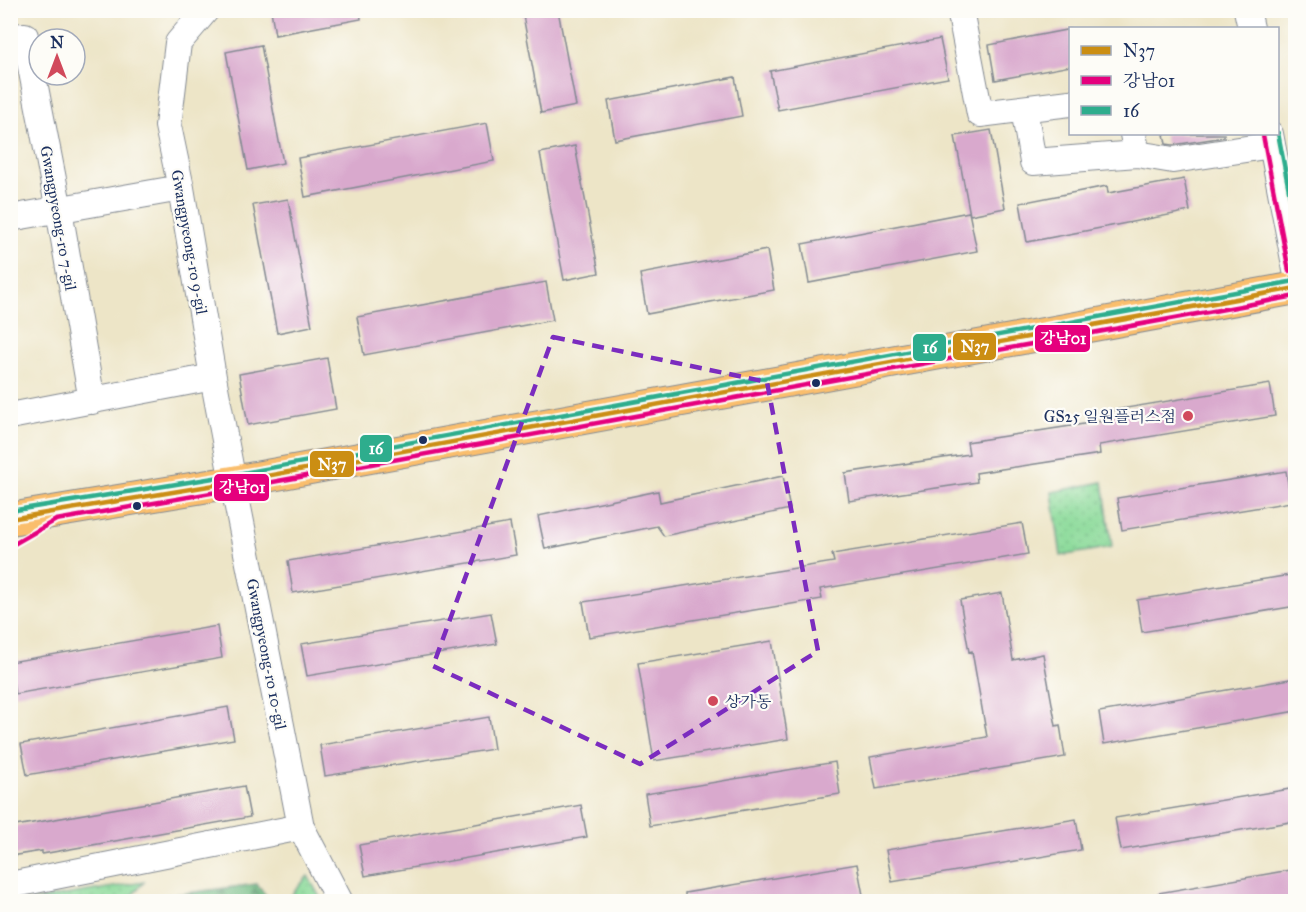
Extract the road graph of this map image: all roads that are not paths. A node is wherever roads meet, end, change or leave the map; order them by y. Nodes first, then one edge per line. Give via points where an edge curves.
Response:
1 (206, 10) edge
2 (960, 10) edge
3 (1247, 10) edge
4 (1251, 27) edge
5 (18, 36) edge
6 (1069, 103) edge
7 (1024, 109) junction
8 (1271, 139) edge
9 (1135, 144) edge
10 (181, 188) junction
11 (59, 210) junction
12 (10, 218) edge
13 (1296, 270) edge
14 (1296, 288) edge
15 (213, 377) junction
16 (92, 401) junction
17 (10, 416) edge
18 (233, 482) junction
19 (10, 495) edge
20 (53, 513) junction
21 (10, 519) edge
22 (10, 538) edge
23 (301, 827) junction
24 (10, 885) edge
25 (340, 902) edge

1 - 10 street, Gwangpyeong-ro 9-gil via 178,43 168,126
2 - 7 street via 980,114
3 - 4 street
5 - 11 street, Gwangpyeong-ro 7-gil
6 - 7 street
7 - 9 street via 1034,162
8 - 9 street via 1173,160
8 - 13 street
10 - 11 street
10 - 15 street, Gwangpyeong-ro 9-gil
11 - 12 street
11 - 16 street, Gwangpyeong-ro 7-gil
14 - 18 main road
15 - 16 street
15 - 18 street, Gwangpyeong-ro 9-gil
16 - 17 street
18 - 20 main road
18 - 23 street, Gwangpyeong-ro 10-gil
19 - 20 main road
20 - 21 main road
20 - 22 main road
23 - 24 street
23 - 25 street, Gwangpyeong-ro 10-gil

